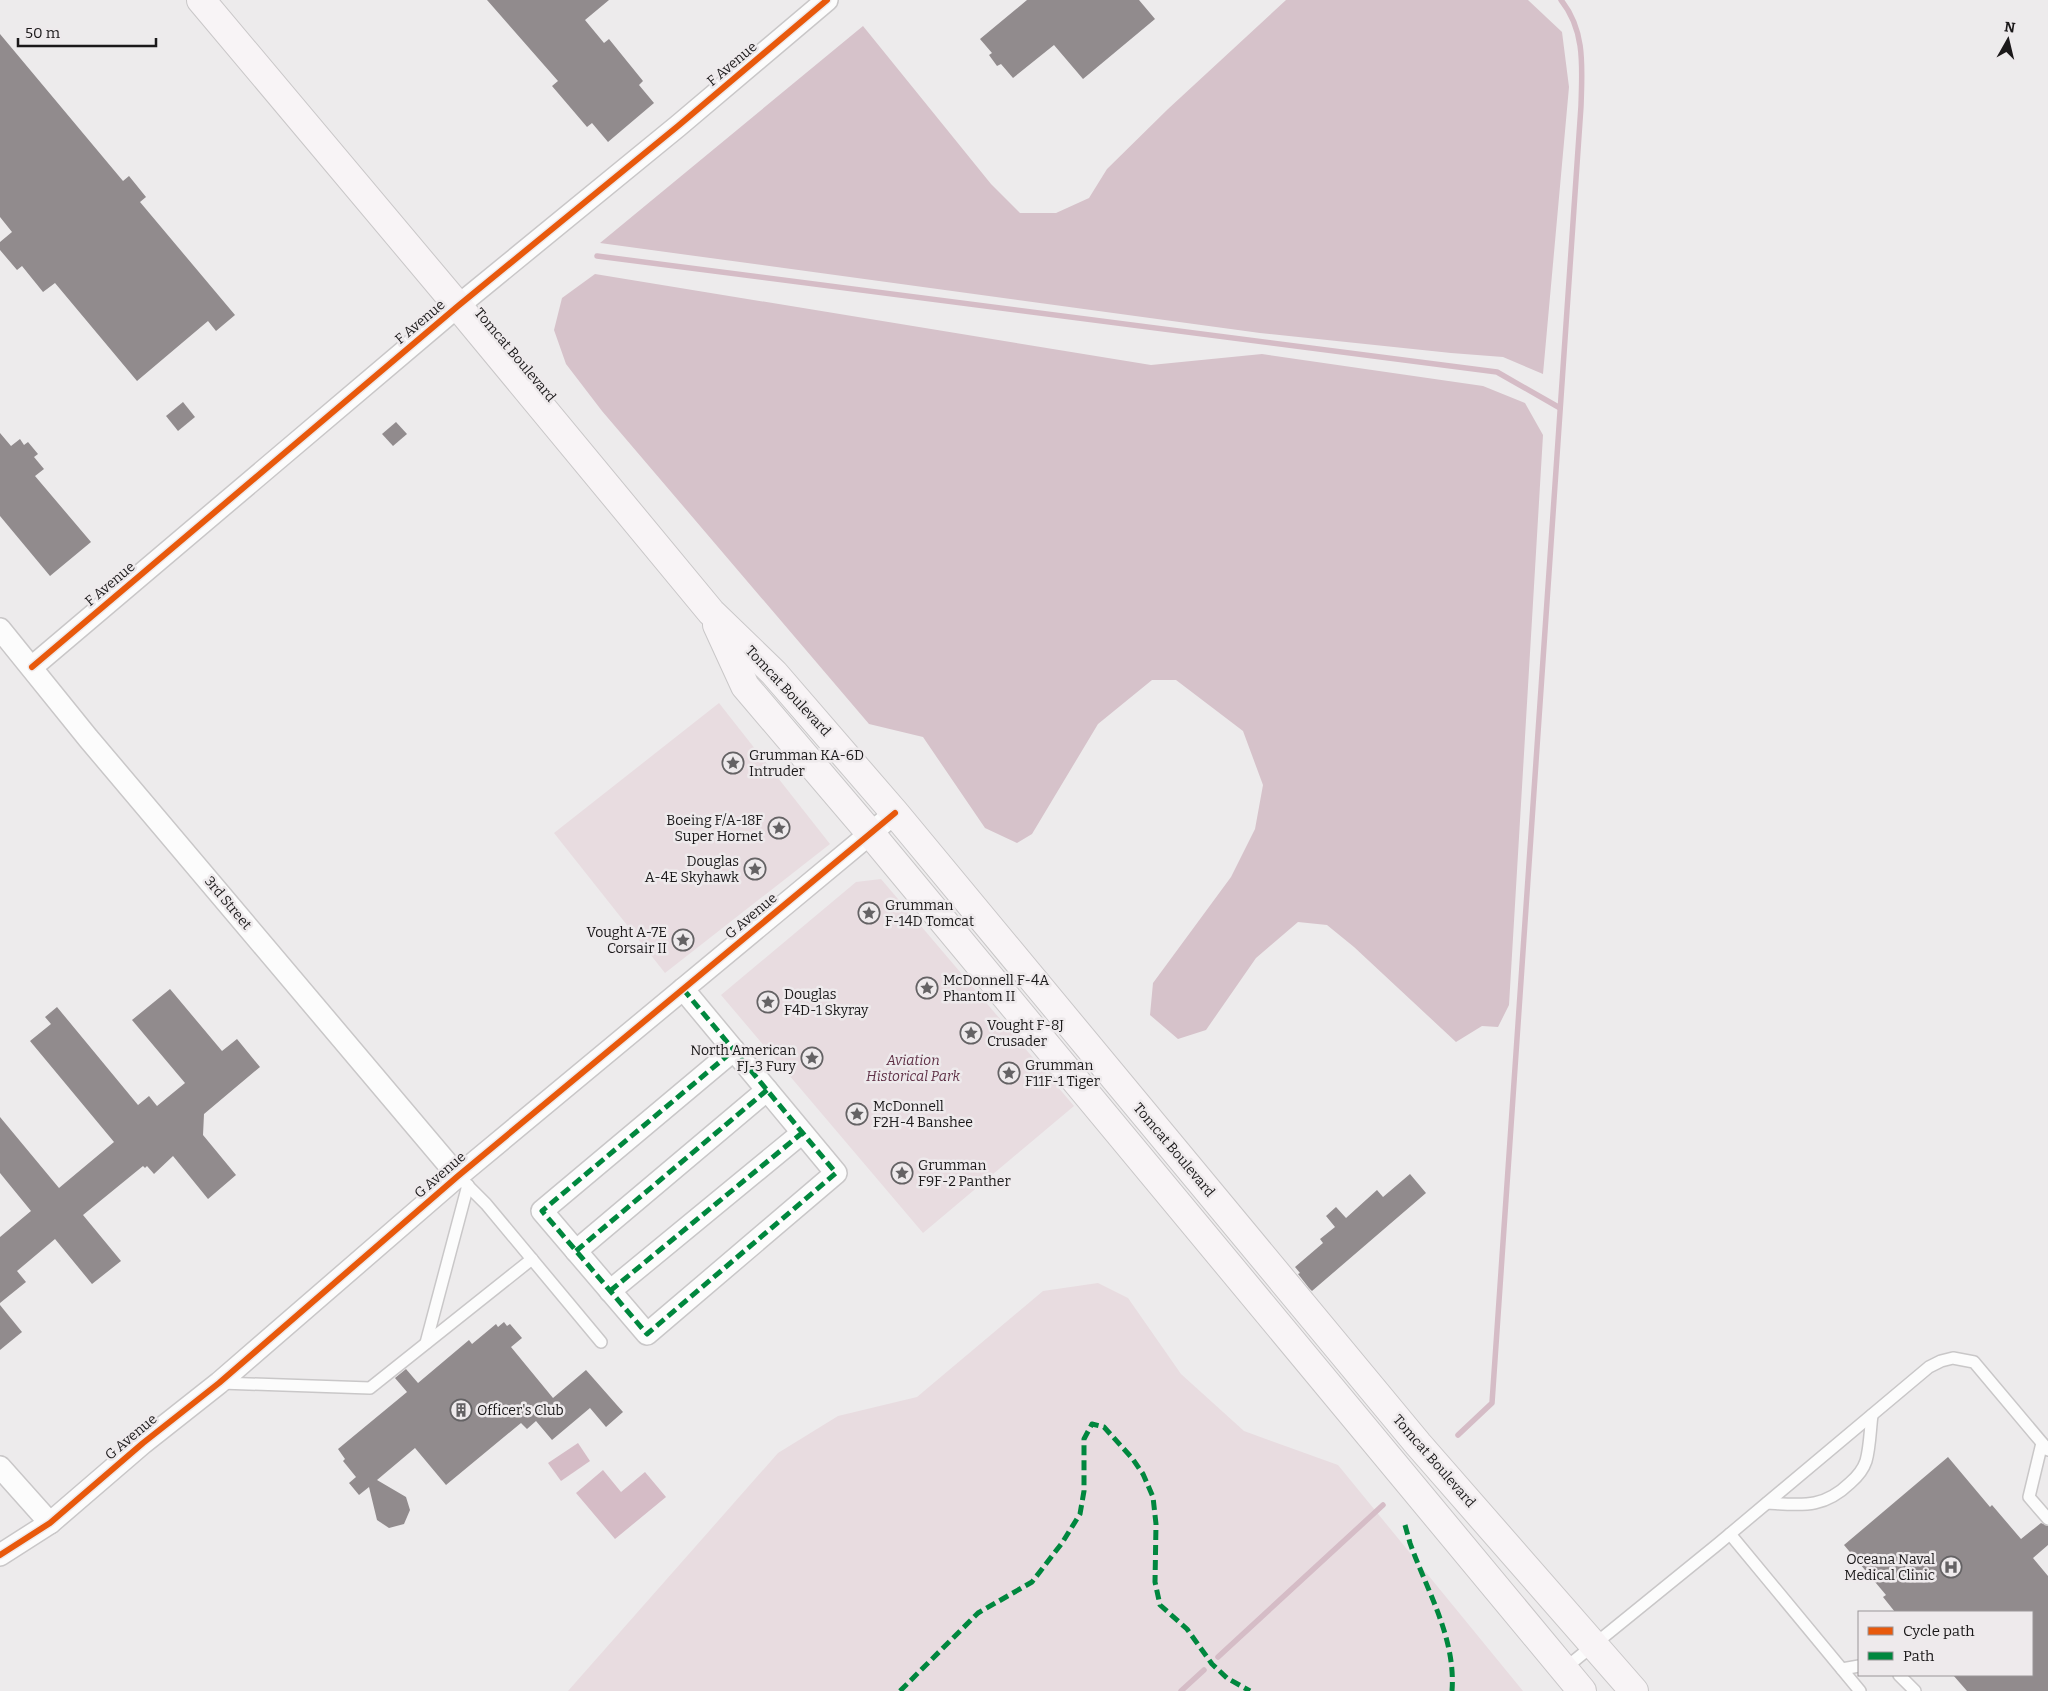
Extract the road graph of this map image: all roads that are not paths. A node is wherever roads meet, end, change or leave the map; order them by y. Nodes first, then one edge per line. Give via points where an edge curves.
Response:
1 (201, 0) edge
2 (827, 0) edge
3 (458, 306) junction
4 (711, 612) junction
5 (0, 629) edge
6 (32, 666) junction
7 (895, 814) junction
8 (871, 834) junction
9 (683, 989) junction
10 (734, 1050) junction
11 (767, 1090) junction
12 (802, 1133) junction
13 (463, 1180) junction
14 (576, 1251) junction
15 (532, 1259) junction
16 (610, 1291) junction
17 (601, 1342) dead end
18 (426, 1343) junction
19 (219, 1383) junction
20 (1872, 1415) junction
21 (2045, 1447) edge
22 (0, 1467) edge
23 (1767, 1503) junction
24 (2048, 1519) edge
25 (50, 1523) junction
26 (1730, 1534) junction
27 (0, 1555) edge
28 (1595, 1645) junction
29 (1858, 1666) edge
30 (1564, 1669) junction
31 (1842, 1669) junction
32 (1901, 1676) edge
33 (1582, 1691) edge
34 (1634, 1691) edge
35 (1860, 1691) edge
36 (1915, 1691) edge

1 - 3 main road, Tomcat Boulevard
2 - 3 street, F Avenue
3 - 4 main road, Tomcat Boulevard
3 - 6 street, F Avenue
4 - 7 main road, Tomcat Boulevard via 774,673
4 - 8 main road, Tomcat Boulevard via 745,686
5 - 6 street, 3rd Street
6 - 13 street, 3rd Street via 100,752
7 - 8 street, G Avenue
7 - 28 main road, Tomcat Boulevard via 1418,1444
8 - 9 street, G Avenue
8 - 30 main road, Tomcat Boulevard
9 - 10 street
9 - 13 street, G Avenue
10 - 11 street
10 - 14 street via 542,1211
11 - 12 street
11 - 14 street
12 - 16 street
12 - 16 street via 836,1173 647,1334
13 - 15 lane
13 - 18 lane
13 - 19 street, G Avenue
14 - 16 street
15 - 17 lane
15 - 18 lane
18 - 19 lane via 370,1388
19 - 25 street, G Avenue
20 - 21 lane via 1929,1367 1953,1358 1965,1359 1974,1362
20 - 23 lane
20 - 23 lane via 1866,1462 1859,1475 1840,1493 1825,1502 1805,1506
21 - 24 lane via 2029,1497
22 - 25 street
23 - 26 lane
25 - 27 street, G Avenue
26 - 28 lane
26 - 31 lane
28 - 30 lane
28 - 34 main road, Tomcat Boulevard
29 - 31 lane
30 - 33 main road, Tomcat Boulevard
31 - 35 lane
32 - 36 lane

